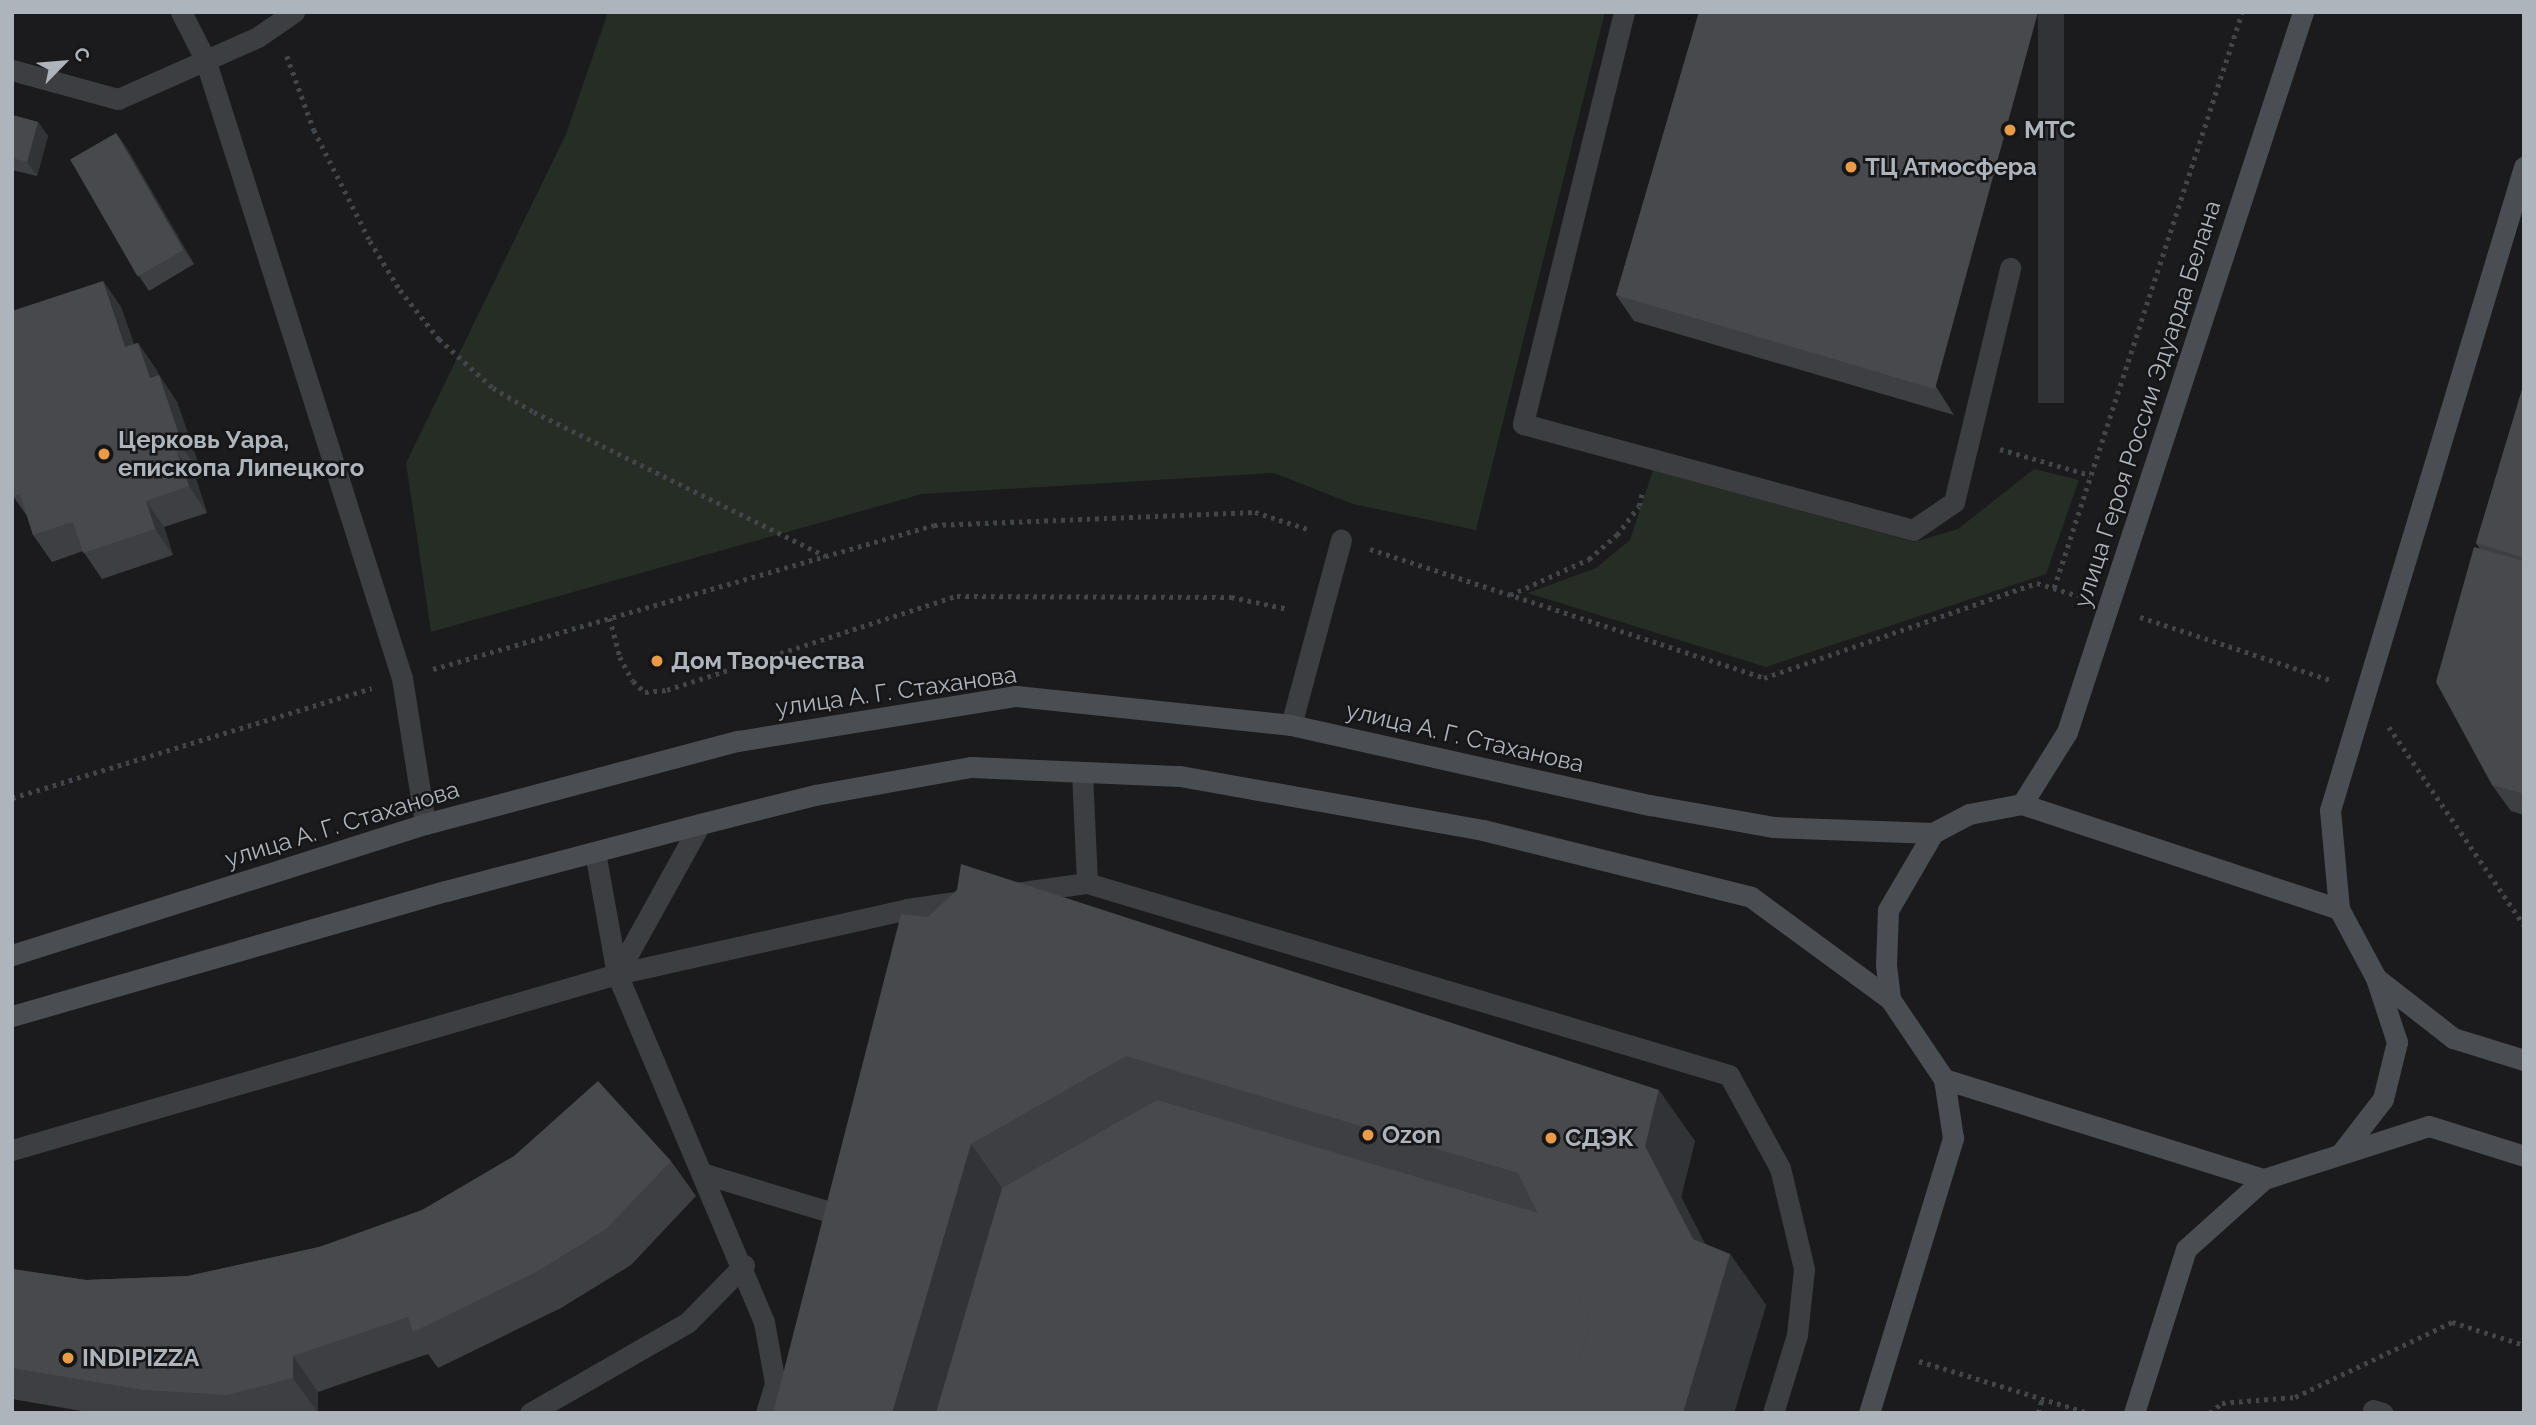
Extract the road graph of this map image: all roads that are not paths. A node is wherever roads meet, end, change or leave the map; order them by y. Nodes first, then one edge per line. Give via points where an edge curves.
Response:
1 (181, 12) edge
2 (294, 12) edge
3 (1624, 12) edge
4 (2303, 12) edge
5 (205, 59) junction
6 (12, 70) edge
7 (2524, 167) edge
8 (2010, 268) dead end
9 (1341, 540) road end
10 (1291, 725) junction
11 (1082, 772) junction
12 (2022, 804) junction
13 (425, 824) junction
14 (700, 824) junction
15 (1933, 833) junction
16 (595, 852) junction
17 (1087, 883) junction
18 (2339, 909) junction
19 (12, 955) edge
20 (617, 974) junction
21 (2376, 978) junction
22 (1890, 999) junction
23 (12, 1016) edge
24 (2524, 1060) edge
25 (1944, 1079) junction
26 (12, 1150) edge
27 (2342, 1152) junction
28 (2524, 1156) edge
29 (705, 1174) junction
30 (2264, 1179) junction
31 (858, 1220) edge
32 (744, 1265) junction
33 (530, 1413) edge
34 (766, 1413) edge
35 (1773, 1413) edge
36 (1869, 1413) edge
37 (2134, 1413) edge

1 - 5 street
2 - 5 street via 276,27
3 - 8 street via 1523,424 1913,530 1954,502
4 - 12 main road, улица Героя России Эдуарда Белана via 2067,733
5 - 6 street via 118,99
5 - 13 street via 402,678
7 - 18 main road via 2330,810
9 - 10 street
10 - 13 main road, улица А. Г. Стаханова via 1016,696 738,741
10 - 15 main road, улица А. Г. Стаханова via 1650,805 1774,827
11 - 14 main road via 971,767 815,795
11 - 17 street
11 - 22 main road via 1180,776 1483,830 1751,897
12 - 15 main road via 1969,814
12 - 18 main road
13 - 19 main road, улица А. Г. Стаханова
14 - 16 main road
14 - 20 street
15 - 22 main road via 1888,910
16 - 20 street
16 - 23 main road
17 - 20 street via 908,909
17 - 35 street via 1729,1074 1780,1168 1804,1269 1797,1335
18 - 21 main road
20 - 26 street
20 - 29 street
21 - 24 main road via 2454,1038
21 - 27 main road via 2397,1042 2383,1100
22 - 25 main road
25 - 30 main road
25 - 36 main road via 1953,1138
27 - 28 main road via 2429,1126
27 - 30 main road
29 - 31 street
29 - 32 street
30 - 37 main road via 2186,1249
32 - 33 street via 688,1322
32 - 34 street via 764,1322 775,1383

